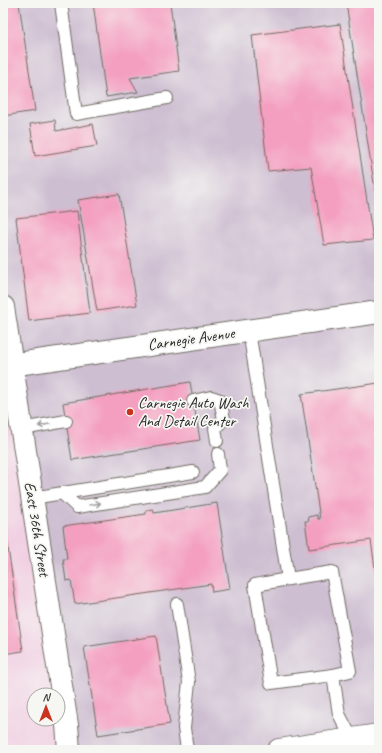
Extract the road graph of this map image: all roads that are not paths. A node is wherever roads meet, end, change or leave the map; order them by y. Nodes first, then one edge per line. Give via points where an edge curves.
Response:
1 (61, 3) edge
2 (167, 98) dead end
3 (3, 307) edge
4 (379, 312) edge
5 (249, 330) junction
6 (8, 366) edge
7 (193, 401) dead end
8 (66, 421) dead end
9 (22, 429) junction
10 (217, 441) dead end
11 (218, 454) dead end
12 (193, 472) dead end
13 (62, 493) junction
14 (32, 498) junction
15 (288, 579) junction
16 (177, 604) dead end
17 (333, 675) junction
18 (379, 736) edge
19 (353, 745) edge
20 (69, 750) edge
21 (187, 750) edge
22 (279, 750) edge

1 - 2 lane via 76,114
3 - 6 street, East 36th Street
4 - 5 street, Carnegie Avenue
5 - 6 street, Carnegie Avenue
5 - 15 lane
6 - 9 street, East 36th Street
7 - 10 lane via 211,397 220,400 224,419 215,428
8 -> 9 lane
9 - 14 street, East 36th Street
13 -> 11 lane via 77,507 205,487 220,470
12 - 13 lane
13 - 14 lane
14 - 20 street, East 36th Street
15 - 17 lane via 332,572 350,671
15 - 17 lane via 254,585 271,683
16 - 21 lane via 189,682 184,728
17 - 19 lane via 340,714
18 - 19 street
19 - 22 street

